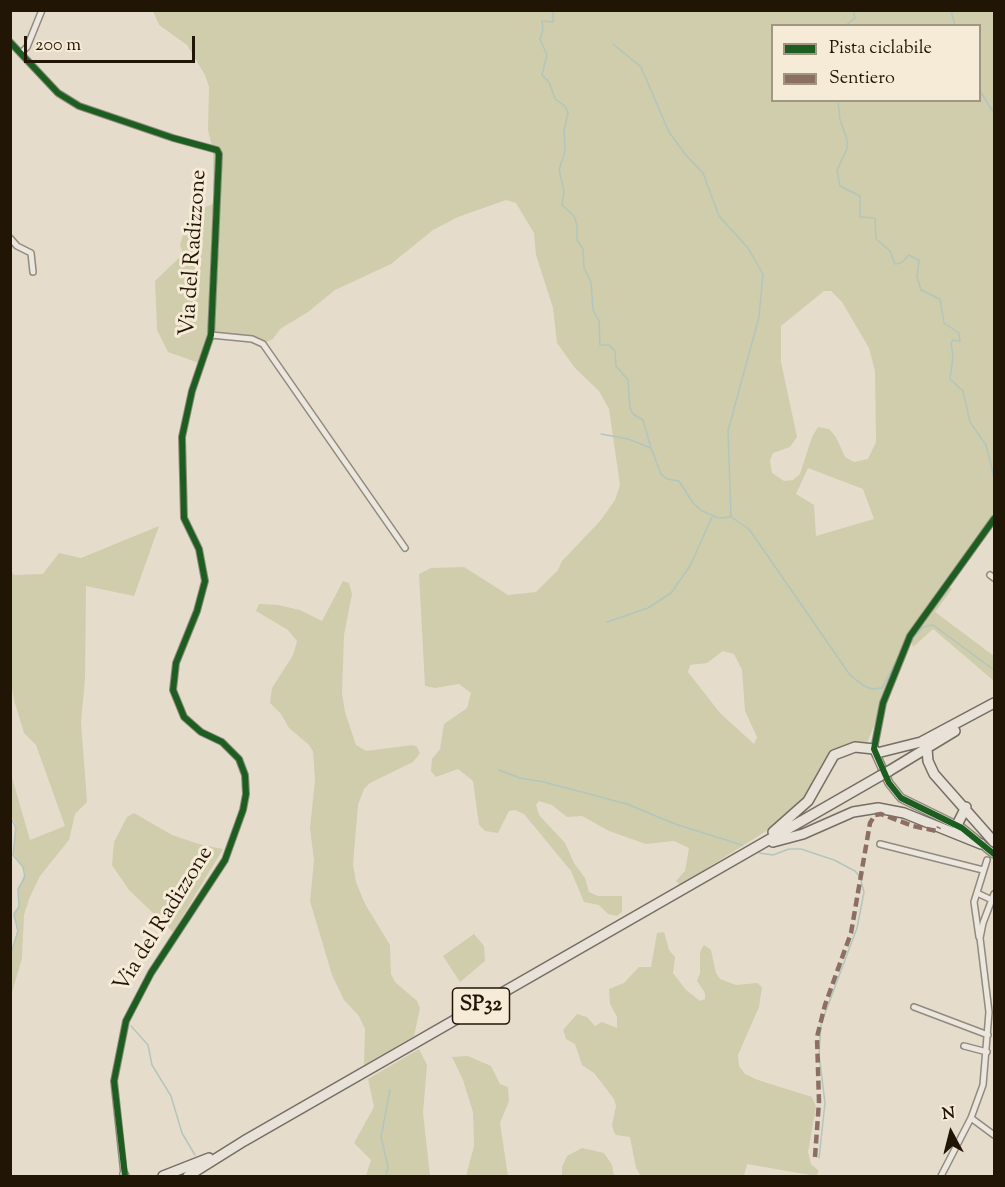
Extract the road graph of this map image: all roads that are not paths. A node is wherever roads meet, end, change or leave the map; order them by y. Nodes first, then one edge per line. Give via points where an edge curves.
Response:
1 (42, 10) edge
2 (10, 42) edge
3 (21, 53) junction
4 (10, 238) edge
5 (33, 272) dead end
6 (211, 335) junction
7 (994, 519) edge
8 (405, 548) dead end
9 (994, 703) edge
10 (927, 749) junction
11 (875, 751) junction
12 (966, 807) junction
13 (957, 825) junction
14 (880, 844) dead end
15 (981, 844) junction
16 (756, 847) junction
17 (992, 853) edge
18 (728, 864) junction
19 (983, 870) junction
20 (977, 893) junction
21 (993, 897) edge
22 (980, 943) junction
23 (914, 1007) dead end
24 (992, 1019) edge
25 (988, 1035) junction
26 (964, 1046) dead end
27 (987, 1052) junction
28 (971, 1118) junction
29 (994, 1135) edge
30 (233, 1148) junction
31 (124, 1176) edge
32 (164, 1176) edge
33 (177, 1176) edge
34 (188, 1176) edge
35 (941, 1176) edge

1 - 3 street
2 - 3 street
3 - 6 street, Via del Radizzone via 58,93 79,106 217,150
4 - 5 street via 31,253
6 - 8 street via 252,339 263,344
6 - 31 street, Via del Radizzone via 192,391 182,446 184,518 199,549 205,581 176,663 173,690 184,717 201,732 222,742 239,759 244,768 246,794 225,860 151,973 126,1021 114,1081
7 - 11 street via 909,638 883,703
9 - 10 main road, SP32
9 - 11 main road via 921,742
10 - 12 main road via 933,772
10 - 16 main road, SP32
11 - 13 street via 898,795
11 - 18 main road via 857,747 834,754 802,807 768,836 731,857
12 - 13 main road
12 - 17 main road
13 - 15 street
14 - 19 street
15 - 16 main road via 878,808 853,812 803,834
15 - 17 street
16 - 18 main road, SP32
17 - 19 street
18 - 30 main road, SP32
19 - 20 street
20 - 21 street
20 - 22 street via 975,919
21 - 22 street
22 - 24 street
23 - 25 street
24 - 25 street
25 - 27 street
26 - 27 street
27 - 28 street via 982,1089
28 - 29 street
28 - 35 street
30 - 32 main road
30 - 33 main road, SP32
30 - 34 main road

